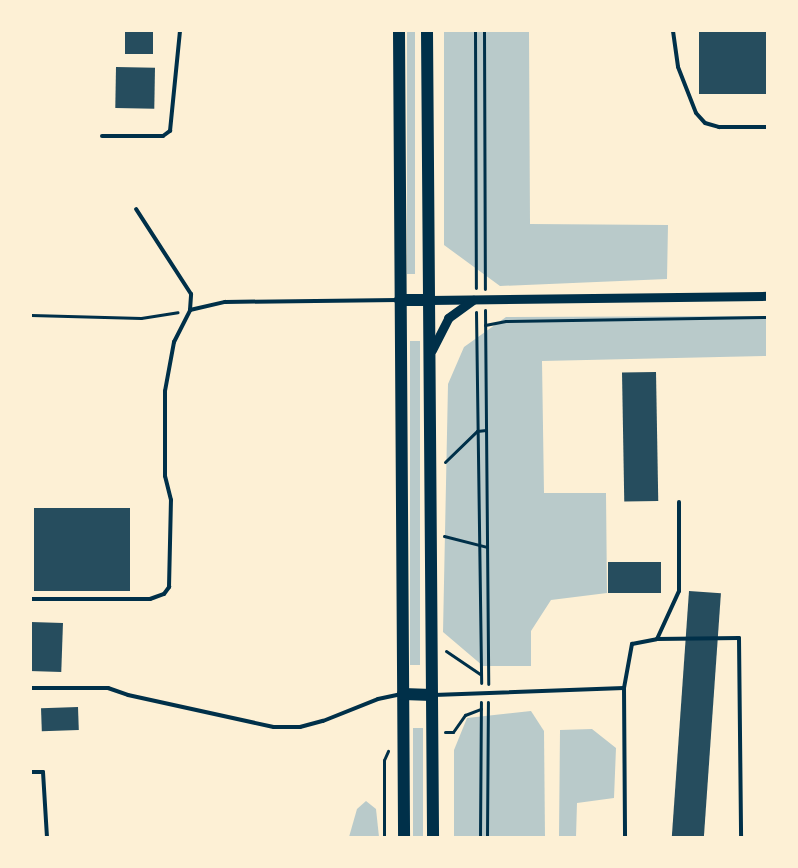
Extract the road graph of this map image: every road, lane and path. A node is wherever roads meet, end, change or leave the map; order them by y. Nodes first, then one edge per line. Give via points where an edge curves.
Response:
1 (180, 31) edge
2 (399, 31) edge
3 (427, 31) edge
4 (475, 31) edge
5 (484, 31) edge
6 (673, 31) edge
7 (767, 127) edge
8 (102, 136) dead end
9 (136, 209) dead end
10 (767, 296) edge
11 (480, 299) junction
12 (400, 300) junction
13 (429, 300) junction
14 (190, 310) junction
15 (31, 315) edge
16 (767, 317) edge
17 (485, 325) junction
18 (430, 358) junction
19 (486, 430) junction
20 (478, 431) junction
21 (443, 464) dead end
22 (679, 502) dead end
23 (443, 527) dead end
24 (444, 536) junction
25 (444, 546) dead end
26 (479, 547) junction
27 (487, 547) junction
28 (31, 599) edge
29 (657, 639) junction
30 (445, 640) dead end
31 (481, 675) junction
32 (31, 688) edge
33 (624, 688) junction
34 (403, 694) junction
35 (481, 694) junction
36 (488, 694) junction
37 (432, 695) junction
38 (481, 709) junction
39 (439, 732) dead end
40 (391, 742) dead end
41 (31, 772) edge
42 (47, 837) edge
43 (384, 837) edge
44 (404, 837) edge
45 (432, 837) edge
46 (480, 837) edge
47 (487, 837) edge
48 (625, 837) edge
49 (741, 837) edge

1 - 8 lane via 170,131 163,136
2 - 12 main road
3 - 13 main road
4 - 11 path
5 - 11 path
6 - 7 lane via 678,67 696,113 705,123 719,127
9 - 14 lane via 191,294
10 - 11 street
11 - 13 street
11 - 17 path
11 - 18 street via 448,318 436,336
11 - 20 path
12 - 13 main road
12 - 14 lane via 225,302
12 - 34 main road
13 - 18 main road
14 - 15 path via 141,318
14 - 28 lane via 174,342 165,391 165,476 171,500 169,586 164,594 150,599
16 - 17 path via 506,321
17 - 19 path
18 - 37 main road
19 - 20 path
19 - 27 path
20 - 21 path
20 - 26 path
22 - 29 lane via 679,591
23 - 24 path
24 - 25 path
24 - 26 path
26 - 27 path
26 - 31 path
27 - 36 path
29 - 33 lane via 632,644
29 - 49 lane via 739,638
30 - 31 path via 445,650
31 - 35 path
32 - 34 lane via 108,688 274,727 308,725 378,699
33 - 36 lane
33 - 48 lane
34 - 37 main road
34 - 44 main road
35 - 36 lane
35 - 37 lane
35 - 38 path
36 - 47 path
37 - 45 main road
38 - 39 path via 465,715 453,732
38 - 46 path
40 - 43 path via 384,760
41 - 42 lane via 44,772

